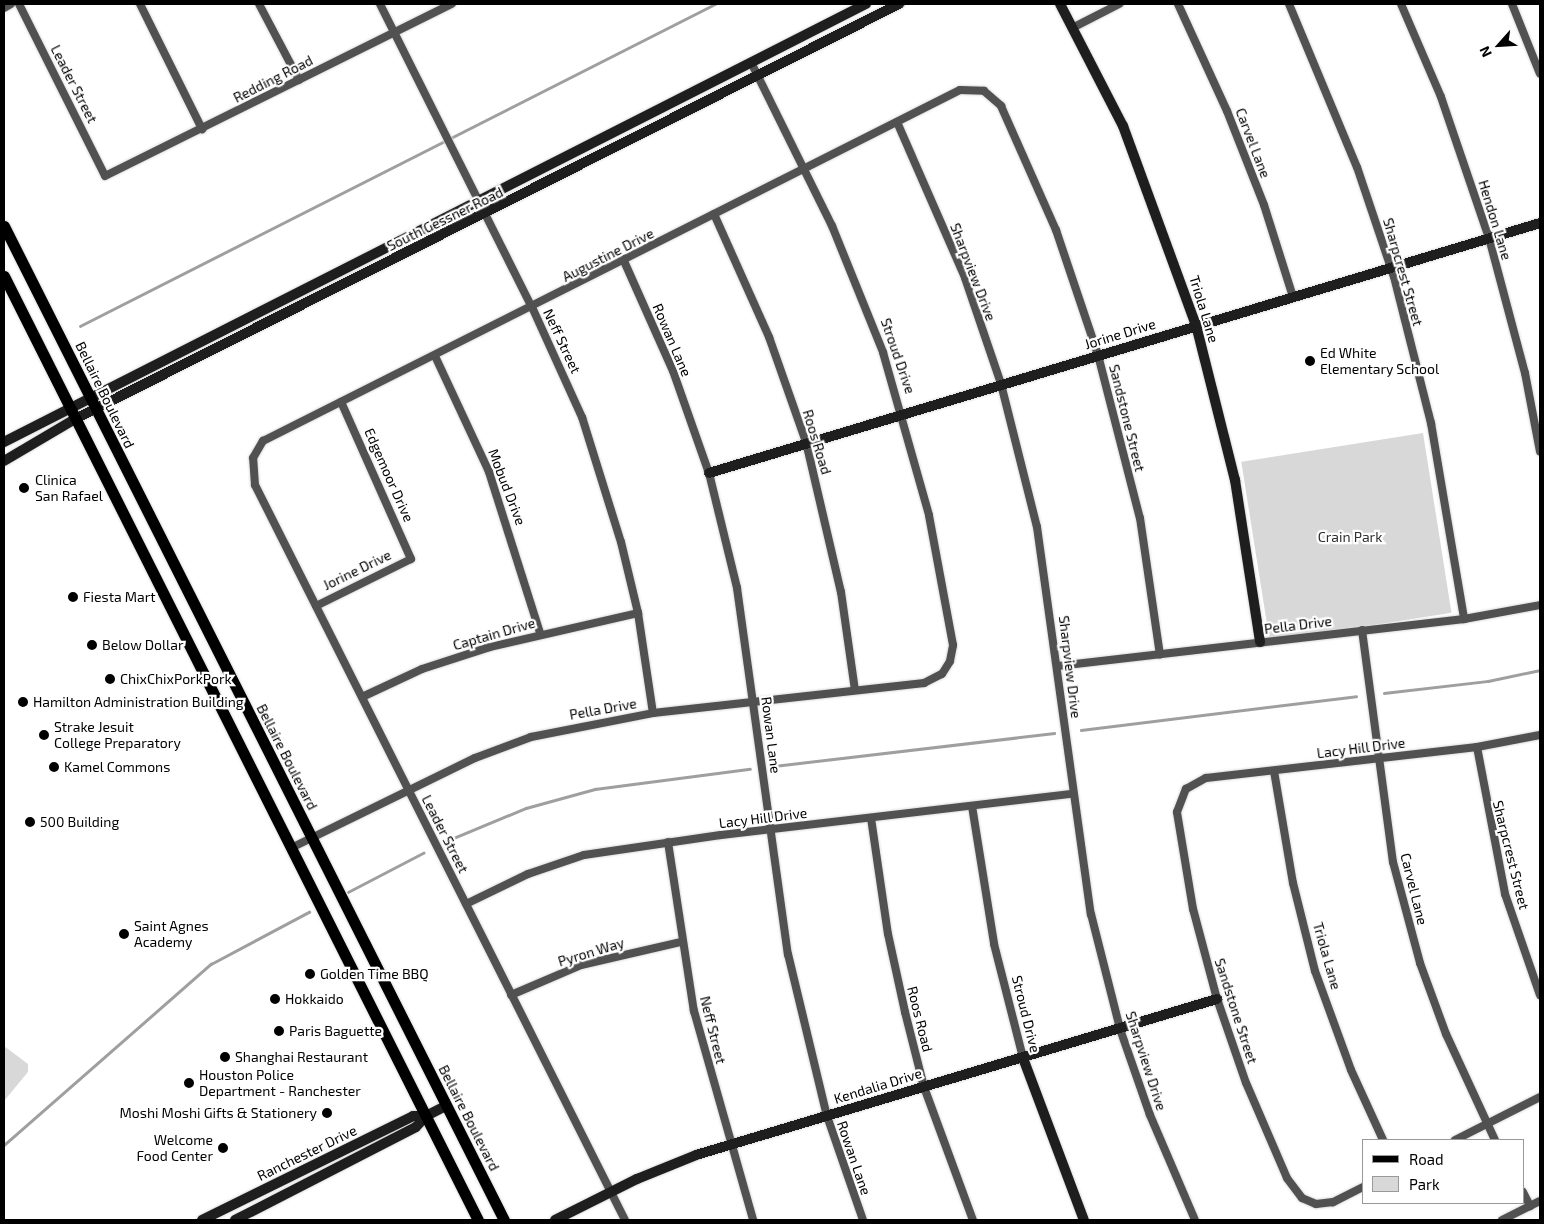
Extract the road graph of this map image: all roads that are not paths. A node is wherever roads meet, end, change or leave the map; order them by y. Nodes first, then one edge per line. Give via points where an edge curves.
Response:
1 (11, 4) edge
2 (19, 4) edge
3 (140, 4) edge
4 (259, 4) edge
5 (380, 4) edge
6 (452, 4) edge
7 (866, 4) edge
8 (1060, 4) edge
9 (1119, 4) edge
10 (1178, 4) edge
11 (1289, 4) edge
12 (1402, 4) edge
13 (1512, 4) edge
14 (893, 5) edge
15 (4, 8) edge
16 (1074, 27) junction
17 (395, 33) junction
18 (752, 64) junction
19 (1540, 74) edge
20 (759, 77) junction
21 (299, 80) junction
22 (984, 91) joint
23 (897, 122) junction
24 (202, 128) junction
25 (805, 168) junction
26 (106, 176) joint
27 (479, 200) junction
28 (486, 214) junction
29 (714, 214) junction
30 (1540, 223) edge
31 (4, 226) edge
32 (1489, 238) junction
33 (624, 261) junction
34 (345, 267) junction
35 (1391, 268) junction
36 (4, 276) edge
37 (352, 281) junction
38 (1293, 297) junction
39 (532, 308) junction
40 (1196, 325) junction
41 (223, 328) junction
42 (231, 342) junction
43 (1098, 355) junction
44 (435, 356) junction
45 (1001, 384) junction
46 (89, 397) junction
47 (341, 402) junction
48 (69, 406) junction
49 (95, 409) junction
50 (903, 414) junction
51 (76, 419) junction
52 (4, 442) edge
53 (806, 442) junction
54 (1540, 452) edge
55 (253, 458) joint
56 (4, 461) edge
57 (709, 473) junction
58 (411, 559) joint
59 (185, 590) junction
60 (166, 600) junction
61 (1540, 605) edge
62 (316, 606) junction
63 (638, 613) junction
64 (1464, 618) junction
65 (1362, 630) junction
66 (540, 634) junction
67 (1260, 642) junction
68 (1160, 655) junction
69 (1058, 666) junction
70 (942, 674) joint
71 (855, 690) junction
72 (362, 697) junction
73 (754, 702) junction
74 (653, 713) junction
75 (250, 718) junction
76 (231, 728) junction
77 (1540, 735) edge
78 (1477, 747) junction
79 (1376, 759) junction
80 (1274, 771) junction
81 (1186, 789) joint
82 (408, 790) junction
83 (1072, 794) junction
84 (972, 806) junction
85 (871, 818) junction
86 (770, 829) junction
87 (312, 838) junction
88 (668, 842) junction
89 (291, 848) junction
90 (466, 904) junction
91 (681, 942) junction
92 (512, 995) junction
93 (1540, 995) edge
94 (1217, 999) junction
95 (1120, 1029) junction
96 (1022, 1058) junction
97 (924, 1087) junction
98 (1540, 1097) edge
99 (446, 1106) junction
100 (426, 1116) junction
101 (826, 1116) junction
102 (1487, 1124) junction
103 (1383, 1139) edge
104 (1457, 1139) edge
105 (1494, 1139) edge
106 (356, 1144) junction
107 (729, 1144) junction
108 (361, 1156) junction
109 (304, 1168) junction
110 (310, 1182) junction
111 (1362, 1188) edge
112 (611, 1192) junction
113 (1524, 1194) edge
114 (1540, 1201) edge
115 (1530, 1206) junction
116 (202, 1220) edge
117 (235, 1220) edge
118 (478, 1220) edge
119 (504, 1220) edge
120 (555, 1220) edge
121 (625, 1220) edge
122 (753, 1220) edge
123 (863, 1220) edge
124 (973, 1220) edge
125 (1084, 1220) edge
126 (1195, 1220) edge
127 (1502, 1220) edge

1 - 15 street
2 - 26 street, Leader Street
3 - 24 street
4 - 21 street
5 - 17 street, Neff Street
6 - 17 street, Redding Road
7 - 18 street, South Gessner Road
8 - 16 street, Triola Lane
9 - 16 street
10 - 38 street, Carvel Lane via 1227,111 1264,205
11 - 35 street, Sharpcrest Street via 1357,167
12 - 32 street, Hendon Lane via 1441,97
13 - 19 street
14 - 20 street, South Gessner Road
16 - 40 street, Triola Lane via 1123,126
17 - 21 street, Redding Road
17 - 27 street, Neff Street
18 - 20 street, Stroud Drive
18 - 27 street, South Gessner Road
20 - 25 street, Stroud Drive
20 - 28 street, South Gessner Road
21 - 24 street, Redding Road
22 - 23 street, Augustine Drive via 960,90
22 - 43 street, Sandstone Street via 1001,106 1056,230
23 - 25 street, Augustine Drive
23 - 45 street, Sharpview Drive via 965,278
24 - 26 street, Redding Road
25 - 29 street, Augustine Drive
25 - 50 street, Stroud Drive via 857,283
27 - 28 street, Neff Street
27 - 34 street, South Gessner Road
28 - 37 street, South Gessner Road
28 - 39 street, Neff Street
29 - 33 street, Augustine Drive
29 - 53 street, Roos Road via 769,337
30 - 32 street, Jorine Drive
31 - 46 main road, Bellaire Boulevard
32 - 35 street, Jorine Drive
32 - 54 street, Hendon Lane via 1525,373
33 - 39 street, Augustine Drive
33 - 57 street, Rowan Lane via 673,371
34 - 37 street
34 - 41 street, South Gessner Road
35 - 38 street, Jorine Drive
35 - 64 street, Sharpcrest Street via 1431,423
36 - 48 main road
37 - 42 street, South Gessner Road
38 - 40 street, Jorine Drive
39 - 44 street, Augustine Drive
39 - 63 street, Neff Street via 595,452
40 - 43 street, Jorine Drive
40 - 67 street, Triola Lane via 1237,489
41 - 42 street
41 - 46 street, South Gessner Road
42 - 49 street, South Gessner Road
43 - 45 street, Jorine Drive
43 - 68 street, Sandstone Street via 1140,518
44 - 47 street, Augustine Drive
44 - 66 street, Mobud Drive via 489,472
45 - 50 street, Jorine Drive
45 - 69 street, Sharpview Drive via 1037,527
46 - 48 street, South Gessner Road
46 - 49 main road, Bellaire Boulevard
47 - 55 street, Augustine Drive via 263,441
47 - 58 street, Edgemoor Drive
48 - 51 main road
48 - 52 street, South Gessner Road
49 - 51 street, South Gessner Road
49 - 59 main road, Bellaire Boulevard
50 - 53 street, Jorine Drive
50 - 70 street, Stroud Drive via 929,515 953,645 950,661
51 - 56 street, South Gessner Road
51 - 60 main road
53 - 57 street, Jorine Drive
53 - 71 street, Roos Road via 842,592
55 - 62 street, Leader Street via 255,485
57 - 73 street, Rowan Lane via 737,588
58 - 62 street, Jorine Drive
59 - 60 main road
59 - 75 main road, Bellaire Boulevard
60 - 76 main road
61 - 64 street, Pella Drive
62 - 72 street, Leader Street
63 - 66 street, Captain Drive
63 - 74 street, Neff Street
64 - 65 street, Pella Drive
65 - 67 street, Pella Drive
65 - 79 street, Carvel Lane
66 - 72 street, Captain Drive via 422,669
67 - 68 street, Pella Drive
68 - 69 street, Pella Drive
69 - 83 street, Sharpview Drive
70 - 71 street, Pella Drive via 924,683
71 - 73 street, Pella Drive
72 - 82 street, Leader Street
73 - 74 street, Pella Drive
73 - 86 street, Rowan Lane
74 - 82 street, Pella Drive via 531,737
75 - 76 main road
75 - 87 main road, Bellaire Boulevard
76 - 89 main road
77 - 78 street, Lacy Hill Drive
78 - 79 street, Lacy Hill Drive
78 - 93 street, Sharpcrest Street via 1505,894
79 - 80 street, Lacy Hill Drive
79 - 102 street, Carvel Lane via 1393,862 1420,963
80 - 81 street, Lacy Hill Drive via 1206,778
80 - 103 street, Triola Lane via 1294,883 1315,971 1351,1070
81 - 94 street, Sandstone Street via 1176,812 1193,909
82 - 87 street, Pella Drive
82 - 90 street, Leader Street
83 - 84 street, Lacy Hill Drive
83 - 95 street, Sharpview Drive via 1092,914
84 - 85 street, Lacy Hill Drive
84 - 96 street, Stroud Drive via 994,944
85 - 86 street, Lacy Hill Drive
85 - 97 street, Roos Road via 888,934
86 - 88 street, Lacy Hill Drive
86 - 101 street, Rowan Lane via 788,954
87 - 89 street, Pella Drive
87 - 99 main road, Bellaire Boulevard
88 - 90 street, Lacy Hill Drive via 584,856 528,874
88 - 91 street, Neff Street
89 - 100 main road
90 - 92 street, Leader Street
91 - 92 street, Pyron Way via 581,965
91 - 107 street, Neff Street via 694,1011
92 - 112 street, Leader Street
94 - 95 street, Kendalia Drive
94 - 111 street, Sandstone Street via 1256,1108 1291,1185 1309,1202 1333,1202
95 - 96 street, Kendalia Drive
95 - 126 street, Sharpview Drive via 1150,1115
96 - 97 street, Kendalia Drive
96 - 125 street, Stroud Drive
97 - 101 street, Kendalia Drive
97 - 124 street, Roos Road
98 - 102 street
99 - 100 street, Ranchester Drive
99 - 119 main road, Bellaire Boulevard
100 - 106 street, Ranchester Drive via 413,1116
100 - 108 street, Ranchester Drive via 418,1126
100 - 118 main road
101 - 107 street, Kendalia Drive
101 - 123 street, Rowan Lane
102 - 104 street
102 - 105 street, Carvel Lane
106 - 108 street
106 - 109 street, Ranchester Drive
107 - 112 street, Kendalia Drive via 671,1164
107 - 122 street, Neff Street
108 - 110 street, Ranchester Drive
109 - 110 street
109 - 116 street, Ranchester Drive
110 - 117 street, Ranchester Drive
112 - 120 street, Kendalia Drive
112 - 121 street, Leader Street
113 - 115 street
114 - 115 street
115 - 127 street

